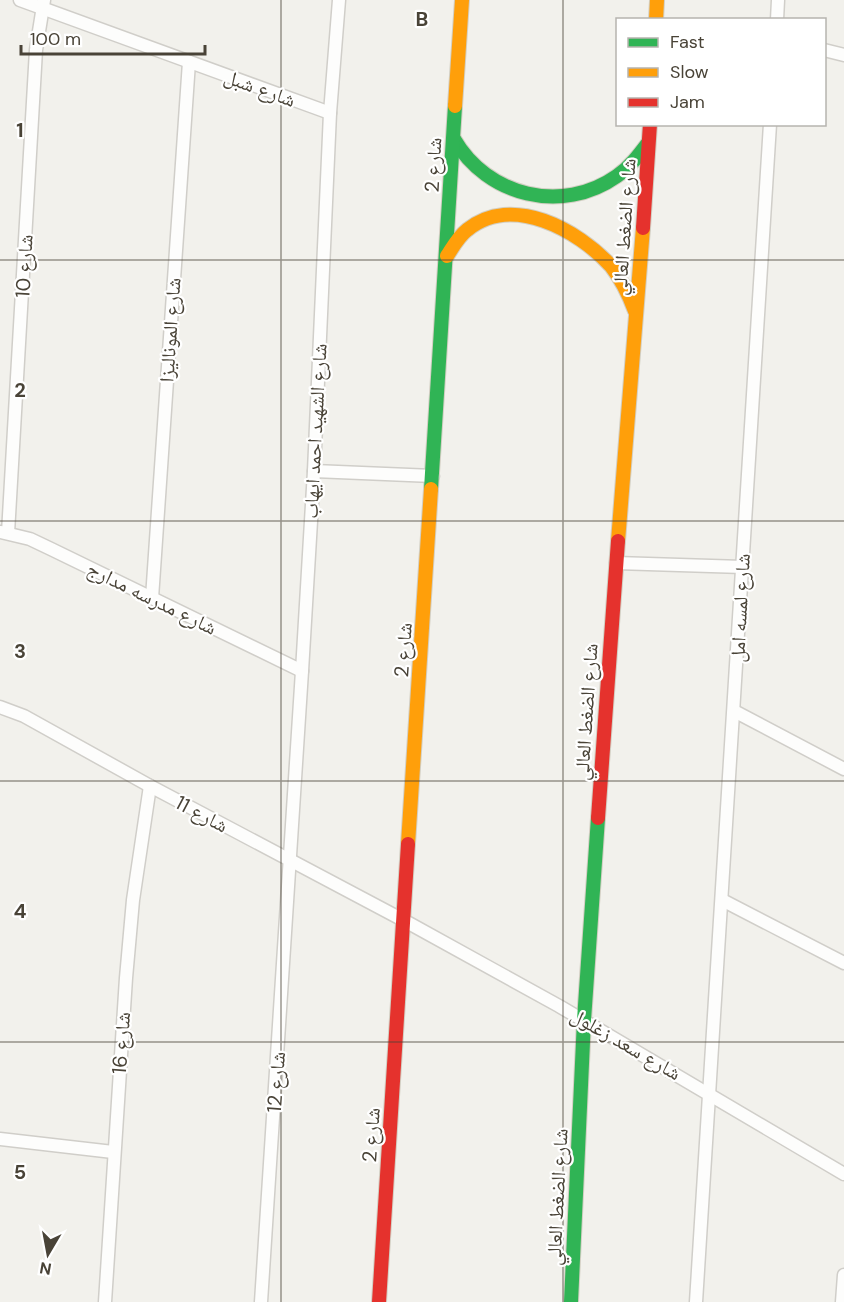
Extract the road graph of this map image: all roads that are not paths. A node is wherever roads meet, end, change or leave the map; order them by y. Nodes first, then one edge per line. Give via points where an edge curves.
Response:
1 (21, 0) edge
2 (339, 0) edge
3 (462, 0) edge
4 (657, 0) edge
5 (778, 0) edge
6 (44, 4) edge
7 (656, 18) edge
8 (777, 18) edge
9 (826, 50) edge
10 (844, 55) edge
11 (189, 62) junction
12 (330, 113) junction
13 (650, 126) edge
14 (770, 126) edge
15 (454, 139) junction
16 (649, 141) junction
17 (447, 257) junction
18 (637, 321) junction
19 (314, 471) junction
20 (433, 476) junction
21 (4, 533) edge
22 (616, 563) junction
23 (743, 567) junction
24 (152, 598) junction
25 (302, 671) junction
26 (0, 707) edge
27 (734, 711) junction
28 (844, 769) edge
29 (150, 786) junction
30 (290, 861) junction
31 (722, 900) junction
32 (405, 921) junction
33 (844, 963) edge
34 (584, 1020) junction
35 (708, 1092) junction
36 (0, 1139) edge
37 (113, 1152) junction
38 (844, 1174) edge
39 (844, 1275) edge
40 (105, 1302) edge
41 (261, 1302) edge
42 (379, 1302) edge
43 (571, 1302) edge
44 (696, 1302) edge
45 (842, 1302) edge

1 - 6 street, شارع شبل
2 - 12 street, شارع الشهيد احمد ايهاب
3 - 15 street, شارع 2
4 - 7 street
5 - 8 street
6 - 11 street, شارع شبل
6 - 21 street, شارع 10 via 36,50
9 - 10 street
11 - 12 street, شارع شبل
11 - 24 street, شارع الموناليزا
12 - 19 street, شارع الشهيد احمد ايهاب
13 - 16 street, شارع الضغط العالي
14 - 23 street, شارع لمسه امل
15 - 16 street via 463,154 505,187 556,196 604,186 630,167
15 - 17 street, شارع 2
16 - 18 street, شارع الضغط العالي
17 - 18 street via 462,235 482,221 506,215 546,222 581,239 612,266 633,301
17 - 20 street, شارع 2
18 - 22 street, شارع الضغط العالي
19 - 20 street
19 - 25 street, شارع الشهيد احمد ايهاب
20 - 32 street, شارع 2
21 - 24 street, شارع مدرسه مدارج via 30,539
22 - 23 street
22 - 34 street, شارع الضغط العالي
23 - 27 street, شارع لمسه امل
24 - 25 street, شارع مدرسه مدارج
25 - 30 street, شارع الشهيد احمد ايهاب
26 - 29 street, شارع 11 via 24,716
27 - 28 street
27 - 31 street, شارع لمسه امل
29 - 30 street, شارع 11
29 - 37 street, شارع 16 via 133,900
30 - 32 street, شارع 11
30 - 41 street, شارع 12
31 - 33 street
31 - 35 street, شارع لمسه امل
32 - 34 street, شارع سعد زغلول
32 - 42 street, شارع 2
34 - 35 street, شارع سعد زغلول
34 - 43 street, شارع الضغط العالي
35 - 38 street, شارع سعد زغلول
35 - 44 street, شارع لمسه امل
36 - 37 street
37 - 40 street, شارع 16
39 - 45 street

